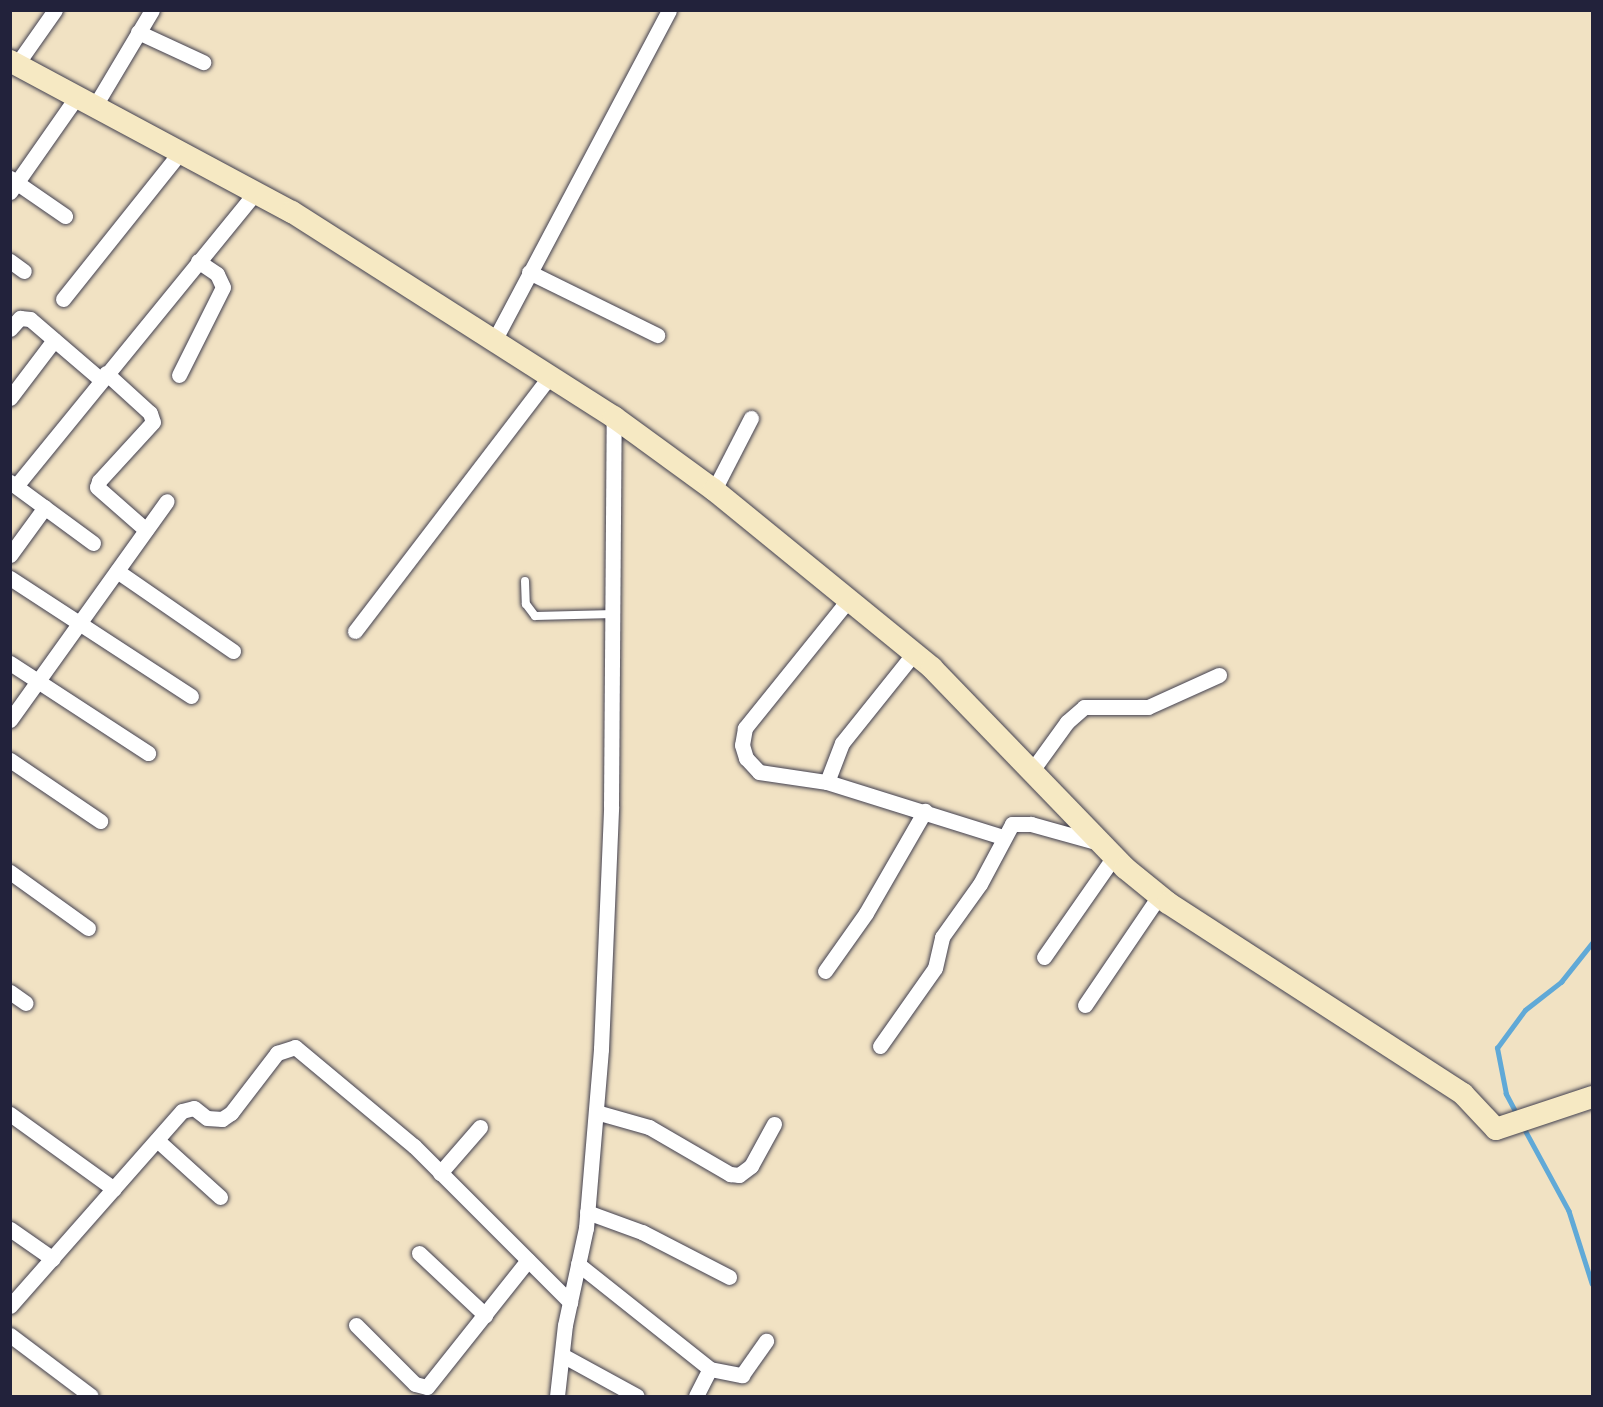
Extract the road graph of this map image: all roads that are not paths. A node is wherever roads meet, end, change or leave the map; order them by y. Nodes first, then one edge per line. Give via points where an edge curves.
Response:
1 (55, 10) edge
2 (152, 10) edge
3 (669, 10) edge
4 (138, 32) junction
5 (14, 62) edge
6 (203, 62) dead end
7 (87, 100) junction
8 (182, 150) junction
9 (13, 184) edge
10 (255, 192) junction
11 (64, 216) dead end
12 (10, 261) edge
13 (198, 261) junction
14 (24, 271) dead end
15 (529, 272) junction
16 (63, 299) dead end
17 (10, 328) edge
18 (657, 335) dead end
19 (495, 339) junction
20 (54, 340) junction
21 (179, 375) dead end
22 (551, 375) junction
23 (103, 376) junction
24 (10, 398) edge
25 (614, 417) junction
26 (751, 418) dead end
27 (13, 484) edge
28 (714, 490) junction
29 (167, 501) dead end
30 (45, 507) junction
31 (146, 530) junction
32 (93, 543) dead end
33 (10, 555) edge
34 (117, 571) junction
35 (10, 578) edge
36 (525, 581) dead end
37 (849, 599) junction
38 (614, 614) junction
39 (79, 624) junction
40 (355, 632) dead end
41 (233, 651) dead end
42 (914, 653) junction
43 (10, 663) edge
44 (1219, 675) dead end
45 (38, 681) junction
46 (191, 696) dead end
47 (10, 720) edge
48 (148, 753) dead end
49 (10, 760) edge
50 (1033, 769) junction
51 (827, 782) junction
52 (925, 812) junction
53 (100, 821) dead end
54 (1003, 837) junction
55 (1106, 851) junction
56 (10, 872) edge
57 (1159, 896) junction
58 (88, 928) dead end
59 (1044, 957) dead end
60 (825, 971) dead end
61 (10, 992) edge
62 (26, 1003) dead end
63 (1085, 1005) dead end
64 (880, 1046) dead end
65 (1593, 1097) edge
66 (597, 1112) junction
67 (10, 1114) edge
68 (774, 1124) dead end
69 (480, 1127) dead end
70 (157, 1140) junction
71 (440, 1173) junction
72 (114, 1189) junction
73 (220, 1197) dead end
74 (587, 1212) junction
75 (10, 1229) edge
76 (419, 1253) dead end
77 (53, 1259) junction
78 (528, 1260) junction
79 (578, 1264) junction
80 (729, 1277) dead end
81 (570, 1302) junction
82 (10, 1306) edge
83 (485, 1315) junction
84 (356, 1325) dead end
85 (10, 1335) edge
86 (766, 1341) dead end
87 (562, 1355) junction
88 (710, 1369) junction
89 (628, 1394) edge
90 (91, 1396) edge
91 (557, 1396) edge
92 (696, 1396) edge

1 - 5 street
2 - 4 street
3 - 15 street
4 - 6 street
4 - 7 street
5 - 7 street
7 - 8 street
7 - 9 street
8 - 10 street
8 - 16 street
9 - 11 street
10 - 13 street
10 - 19 street
12 - 14 street
13 - 21 street via 217,274 223,287
13 - 23 street
15 - 18 street
15 - 19 street
17 - 20 street via 26,317
19 - 22 street
20 - 23 street
20 - 24 street
22 - 25 street
22 - 40 street
23 - 27 street
23 - 31 street via 150,413 153,422 97,487
25 - 28 street
25 - 38 street
26 - 28 street
27 - 30 street
28 - 37 street
29 - 31 street
30 - 32 street
30 - 33 street
31 - 34 street
34 - 39 street
34 - 41 street
35 - 39 street
36 - 38 lane via 526,604 535,616
37 - 42 street
37 - 51 street via 759,707 742,737 746,758 759,772
38 - 66 street via 607,931
39 - 45 street
39 - 46 street
42 - 50 street
42 - 51 street via 842,743
43 - 45 street
44 - 50 street via 1148,707 1084,707 1067,722
45 - 47 street
45 - 48 street
49 - 53 street
50 - 55 street
51 - 52 street
52 - 54 street
52 - 60 street via 866,913
54 - 55 street via 1012,824 1020,823
54 - 64 street via 980,884 942,937 935,968
55 - 57 street
55 - 59 street
56 - 58 street
57 - 63 street
57 - 65 street via 1463,1094 1496,1129 1510,1128
61 - 62 street
66 - 68 street via 649,1127 730,1174 739,1175 751,1166
66 - 74 street
67 - 72 street
69 - 71 street
70 - 71 street via 188,1108 213,1120 231,1113 277,1053 295,1047 414,1146
70 - 72 street
70 - 73 street
71 - 78 street
72 - 77 street
74 - 79 street
74 - 80 street via 642,1232
75 - 77 street
76 - 83 street
77 - 82 street
78 - 81 street
78 - 83 street
79 - 81 street
79 - 88 street
81 - 87 street
83 - 84 street via 427,1387 415,1384
85 - 90 street
86 - 88 street via 742,1375
87 - 89 street
87 - 91 street
88 - 92 street

